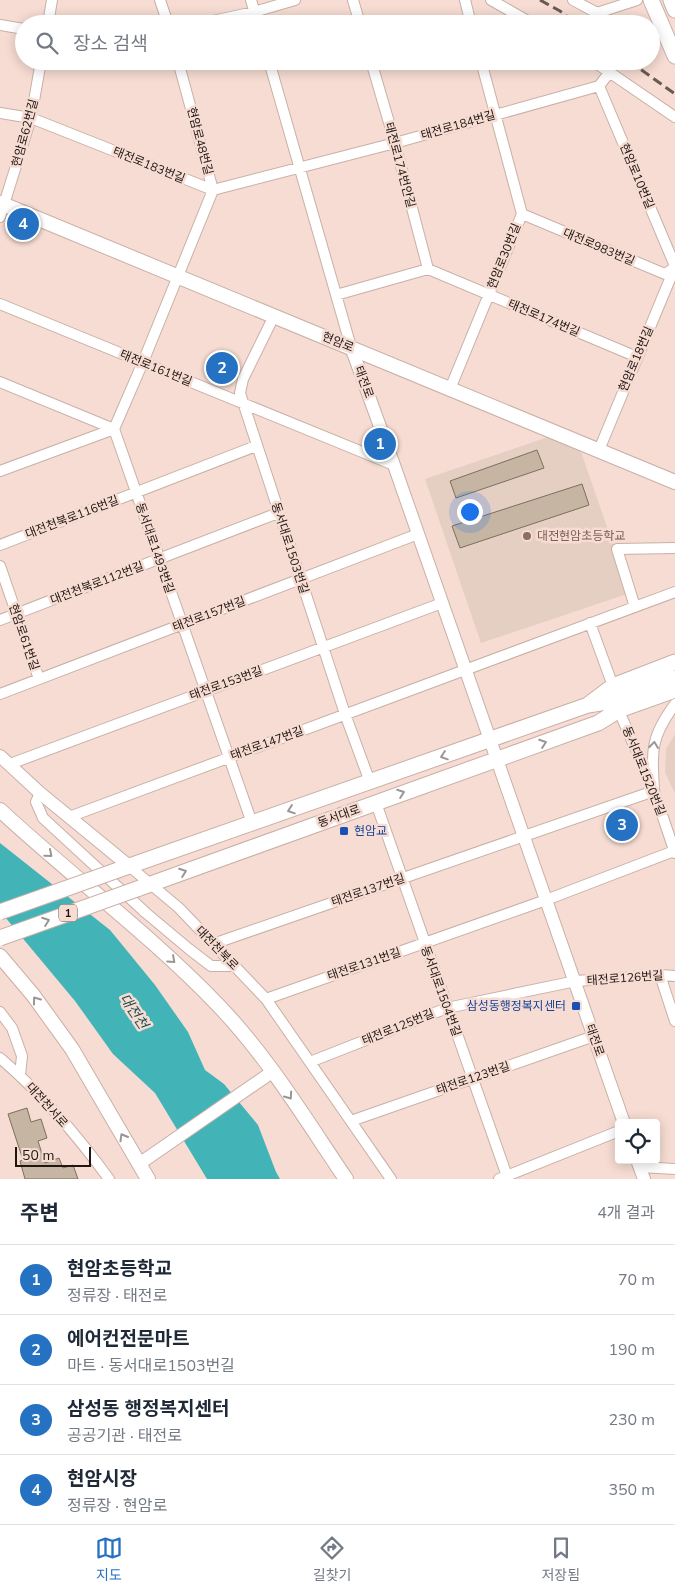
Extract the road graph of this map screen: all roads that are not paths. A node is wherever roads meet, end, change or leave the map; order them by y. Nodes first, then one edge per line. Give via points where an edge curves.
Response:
1 (52, 0) edge
2 (160, 0) edge
3 (251, 0) edge
4 (295, 0) edge
5 (353, 0) edge
6 (465, 0) edge
7 (491, 0) edge
8 (573, 0) edge
9 (637, 0) edge
10 (651, 0) edge
11 (671, 0) edge
12 (675, 10) edge
13 (254, 12) junction
14 (50, 15) edge
15 (165, 15) edge
16 (240, 15) edge
17 (255, 15) edge
18 (357, 15) edge
19 (469, 15) edge
20 (517, 15) edge
21 (657, 15) edge
22 (660, 21) edge
23 (0, 25) edge
24 (15, 28) edge
25 (675, 56) edge
26 (39, 70) edge
27 (180, 70) edge
28 (272, 70) edge
29 (374, 70) edge
30 (484, 70) edge
31 (606, 70) edge
32 (609, 72) junction
33 (599, 86) junction
34 (0, 113) edge
35 (496, 115) junction
36 (675, 117) edge
37 (31, 118) junction
38 (395, 143) junction
39 (300, 168) junction
40 (213, 190) junction
41 (1, 208) edge
42 (522, 214) junction
43 (675, 266) edge
44 (428, 269) junction
45 (178, 276) junction
46 (488, 294) junction
47 (336, 295) junction
48 (0, 304) edge
49 (274, 316) junction
50 (351, 347) junction
51 (637, 357) junction
52 (143, 362) junction
53 (0, 382) edge
54 (450, 389) junction
55 (243, 403) junction
56 (114, 429) junction
57 (256, 446) junction
58 (599, 450) junction
59 (394, 465) junction
60 (0, 471) edge
61 (675, 482) edge
62 (136, 492) junction
63 (278, 513) junction
64 (418, 534) junction
65 (0, 545) edge
66 (675, 548) edge
67 (159, 559) junction
68 (0, 566) edge
69 (300, 579) junction
70 (675, 592) edge
71 (442, 603) junction
72 (635, 607) junction
73 (17, 614) junction
74 (0, 620) edge
75 (590, 623) junction
76 (182, 624) junction
77 (323, 647) junction
78 (675, 662) edge
79 (465, 669) junction
80 (675, 678) edge
81 (39, 679) junction
82 (613, 686) junction
83 (675, 690) edge
84 (205, 692) junction
85 (0, 694) edge
86 (675, 703) edge
87 (588, 705) junction
88 (345, 714) junction
89 (622, 718) junction
90 (598, 723) junction
91 (490, 740) junction
92 (228, 758) junction
93 (497, 759) junction
94 (5, 760) edge
95 (370, 782) junction
96 (654, 790) junction
97 (40, 793) junction
98 (0, 802) edge
99 (376, 803) junction
100 (0, 810) edge
101 (69, 817) junction
102 (252, 823) junction
103 (524, 835) junction
104 (30, 838) junction
105 (675, 852) edge
106 (123, 868) junction
107 (401, 878) junction
108 (143, 886) junction
109 (546, 900) junction
110 (0, 912) edge
111 (0, 938) edge
112 (424, 943) junction
113 (213, 944) junction
114 (0, 956) edge
115 (234, 966) junction
116 (660, 975) junction
117 (675, 976) edge
118 (576, 982) junction
119 (266, 999) junction
120 (447, 1008) junction
121 (0, 1012) edge
122 (675, 1022) edge
123 (594, 1036) junction
124 (0, 1058) edge
125 (310, 1062) junction
126 (272, 1072) junction
127 (20, 1075) junction
128 (472, 1078) junction
129 (623, 1119) edge
130 (351, 1121) junction
131 (615, 1133) edge
132 (139, 1164) junction
133 (638, 1164) edge
134 (643, 1164) edge
135 (675, 1170) edge
136 (504, 1178) edge
137 (109, 1179) edge
138 (148, 1179) edge
139 (346, 1179) edge
140 (391, 1179) edge
141 (644, 1179) edge

1 - 14 street
2 - 15 street
3 - 13 street
4 - 13 street
5 - 18 street
6 - 19 street
7 - 20 street
8 - 9 street via 597,13
10 - 21 main road
11 - 12 main road
13 - 16 street
13 - 17 street
22 - 25 main road
23 - 24 street
26 - 37 street, 현암로62번길
27 - 40 street, 현암로48번길
28 - 39 street, 태전로
29 - 38 street, 태전로174번안길
30 - 35 street, 현암로30번길
31 - 32 street
32 - 33 street
32 - 36 street
33 - 35 street, 태전로184번길
33 - 43 street, 현암로10번길
34 - 37 street, 태전로183번길
35 - 38 street, 태전로184번길
35 - 42 street, 현암로30번길
37 - 40 street, 태전로183번길
37 - 41 street, 현암로62번길
38 - 39 street, 태전로184번길
38 - 44 street, 태전로174번안길
39 - 40 street
39 - 47 street, 태전로
40 - 45 street, 현암로48번길
41 - 45 main road, 현암로
42 - 43 street, 대전로983번길 via 665,274
42 - 46 street, 현암로30번길
43 - 51 street, 현암로18번길
44 - 46 street, 태전로174번길
44 - 47 street
45 - 49 main road, 현암로
45 - 52 street
46 - 51 street, 태전로174번길
46 - 54 street, 현암로30번길
47 - 50 street, 태전로
48 - 52 street, 태전로161번길
49 - 50 main road, 현암로
49 - 55 street, 동서대로1503번길 via 243,379 240,393
50 - 54 main road, 현암로
50 - 59 street, 태전로
51 - 58 street, 현암로18번길
52 - 55 street, 태전로161번길
52 - 56 street
53 - 56 street
54 - 58 main road, 현암로
55 - 57 street, 동서대로1503번길
55 - 59 street, 태전로161번길
56 - 60 street
56 - 62 street, 동서대로1493번길
57 - 62 street, 대전천북로116번길
57 - 63 street, 동서대로1503번길
58 - 61 main road, 현암로
59 - 64 street, 태전로
62 - 65 street, 대전천북로116번길
62 - 67 street, 동서대로1493번길
63 - 67 street, 대전천북로112번길
63 - 69 street, 동서대로1503번길
64 - 69 street, 태전로157번길
64 - 71 street, 태전로
66 - 72 street via 617,549
67 - 73 street, 대전천북로112번길
67 - 76 street, 동서대로1493번길
68 - 73 street, 현암로61번길
69 - 76 street, 태전로157번길
69 - 77 street, 동서대로1503번길
70 - 72 street
71 - 77 street, 태전로153번길
71 - 79 street, 태전로
72 - 75 street
73 - 74 street, 대전천북로112번길
73 - 81 street, 현암로61번길
75 - 79 street
75 - 82 street
76 - 81 street, 태전로157번길
76 - 84 street, 동서대로1493번길
77 - 84 street, 태전로153번길
77 - 88 street, 동서대로1503번길
78 - 82 main road
79 - 88 street, 태전로147번길
79 - 91 street, 태전로
80 - 87 main road, 동서대로 via 613,702
81 - 85 street, 태전로157번길
82 - 87 main road
83 - 90 main road, 동서대로 via 619,710
84 - 92 street, 동서대로1493번길
84 - 94 street, 태전로153번길
86 - 89 main road
96 -> 86 street via 652,762 655,736
87 - 91 main road, 동서대로
88 - 92 street, 태전로147번길
88 - 95 street, 동서대로1503번길
89 - 90 main road
89 - 96 street, 동서대로1520번길
93 -> 90 main road, 동서대로
91 - 93 street, 태전로
91 -> 95 main road, 동서대로
92 - 101 street, 태전로147번길
92 - 102 street, 동서대로1493번길
99 -> 93 main road, 동서대로
93 - 103 street, 태전로
94 - 97 street, 대전천북로
95 -> 102 main road, 동서대로
96 - 103 street
96 - 105 street, 동서대로1520번길
97 - 101 street, 대전천북로
97 - 115 street via 36,802 43,818 146,913 211,966
98 - 104 main road
99 - 107 street, 동서대로1504번길
108 -> 99 main road, 동서대로
100 - 104 main road
101 - 106 street, 대전천북로
102 - 106 main road, 동서대로
103 - 107 street, 태전로137번길
103 - 109 street, 태전로
104 -> 126 main road via 190,977 247,1037
105 - 109 street
106 - 108 street, 대전천북로
106 - 110 main road, 동서대로 / 1, bridge
107 - 112 street, 동서대로1504번길
107 - 113 street, 태전로137번길
111 -> 108 main road, 동서대로 / 1, bridge
108 - 113 street, 대전천북로 via 179,908
109 - 112 street, 태전로131번길
109 - 118 street, 태전로
112 - 119 street, 태전로131번길
112 - 120 street, 동서대로1504번길
113 - 115 street, 대전천북로
132 -> 114 main road via 72,1049
115 - 119 street, 대전천북로
116 - 117 street, 태전로126번길
116 - 118 street, 태전로126번길
116 - 122 street
118 - 120 street, 태전로125번길
118 - 123 street, 태전로
119 - 125 street, 대전천북로
120 - 125 street, 태전로125번길
120 - 128 street, 동서대로1504번길
121 - 127 street via 12,1028 22,1056
123 - 128 street, 태전로123번길
123 - 129 street, 태전로
124 - 127 street, 대전천서로
125 - 130 street, 대전천북로
126 - 132 street
126 -> 139 main road
127 - 137 street, 대전천서로
128 - 130 street, 태전로123번길
128 - 136 street, 동서대로1504번길
130 - 140 street, 대전천북로
131 - 136 street
132 - 138 main road
133 - 141 street
134 - 135 street

